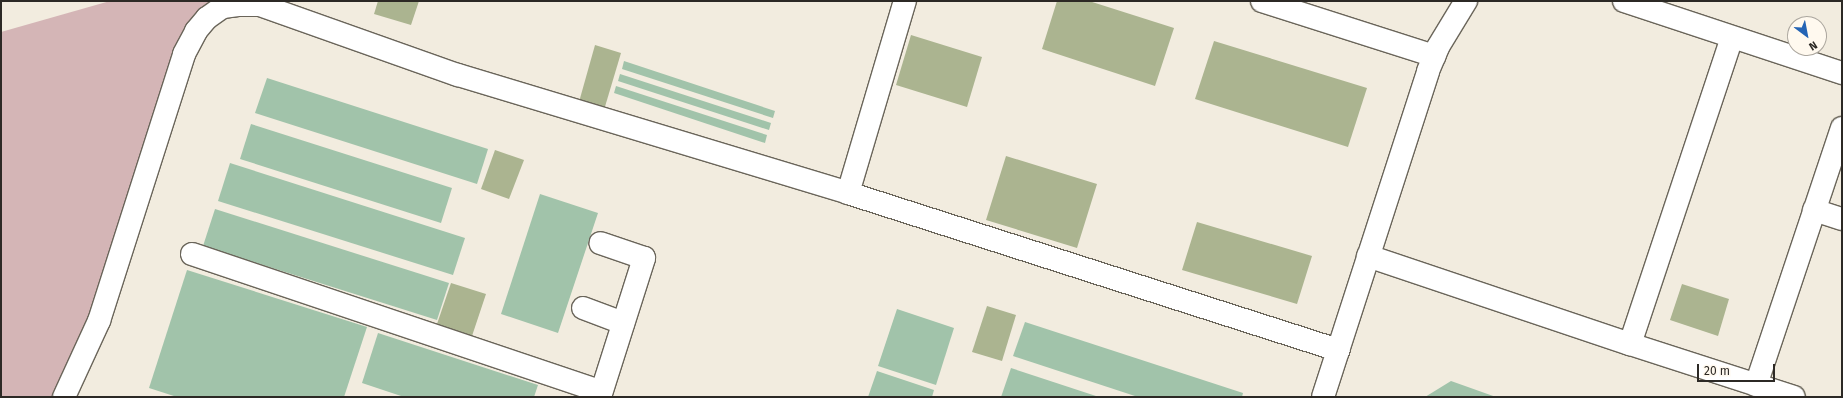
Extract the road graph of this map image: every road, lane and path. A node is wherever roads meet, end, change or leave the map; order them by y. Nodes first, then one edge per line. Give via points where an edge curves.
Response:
1 (905, 1) edge
2 (1262, 1) edge
3 (1466, 1) edge
4 (1624, 1) edge
5 (1732, 38) junction
6 (1434, 56) junction
7 (1842, 73) edge
8 (1842, 128) edge
9 (848, 193) junction
10 (1814, 210) junction
11 (1842, 219) edge
12 (600, 243) dead end
13 (192, 254) dead end
14 (1368, 256) junction
15 (583, 308) dead end
16 (623, 323) junction
17 (1630, 344) junction
18 (1338, 350) junction
19 (1756, 385) junction
20 (600, 394) edge
21 (64, 397) edge
22 (1323, 397) edge
23 (1794, 397) edge

1 - 9 lane
2 - 6 lane
3 - 6 lane
4 - 5 lane
5 - 7 lane
5 - 17 lane
6 - 14 lane
8 - 10 lane
9 - 18 lane
9 - 21 lane via 458,75 260,5 223,7 200,26 184,54 99,321
10 - 11 lane
10 - 19 lane
12 - 16 lane via 644,258
13 - 20 lane
14 - 17 lane
14 - 18 lane
15 - 16 lane
16 - 20 lane
17 - 19 lane
18 - 22 lane
19 - 23 lane

